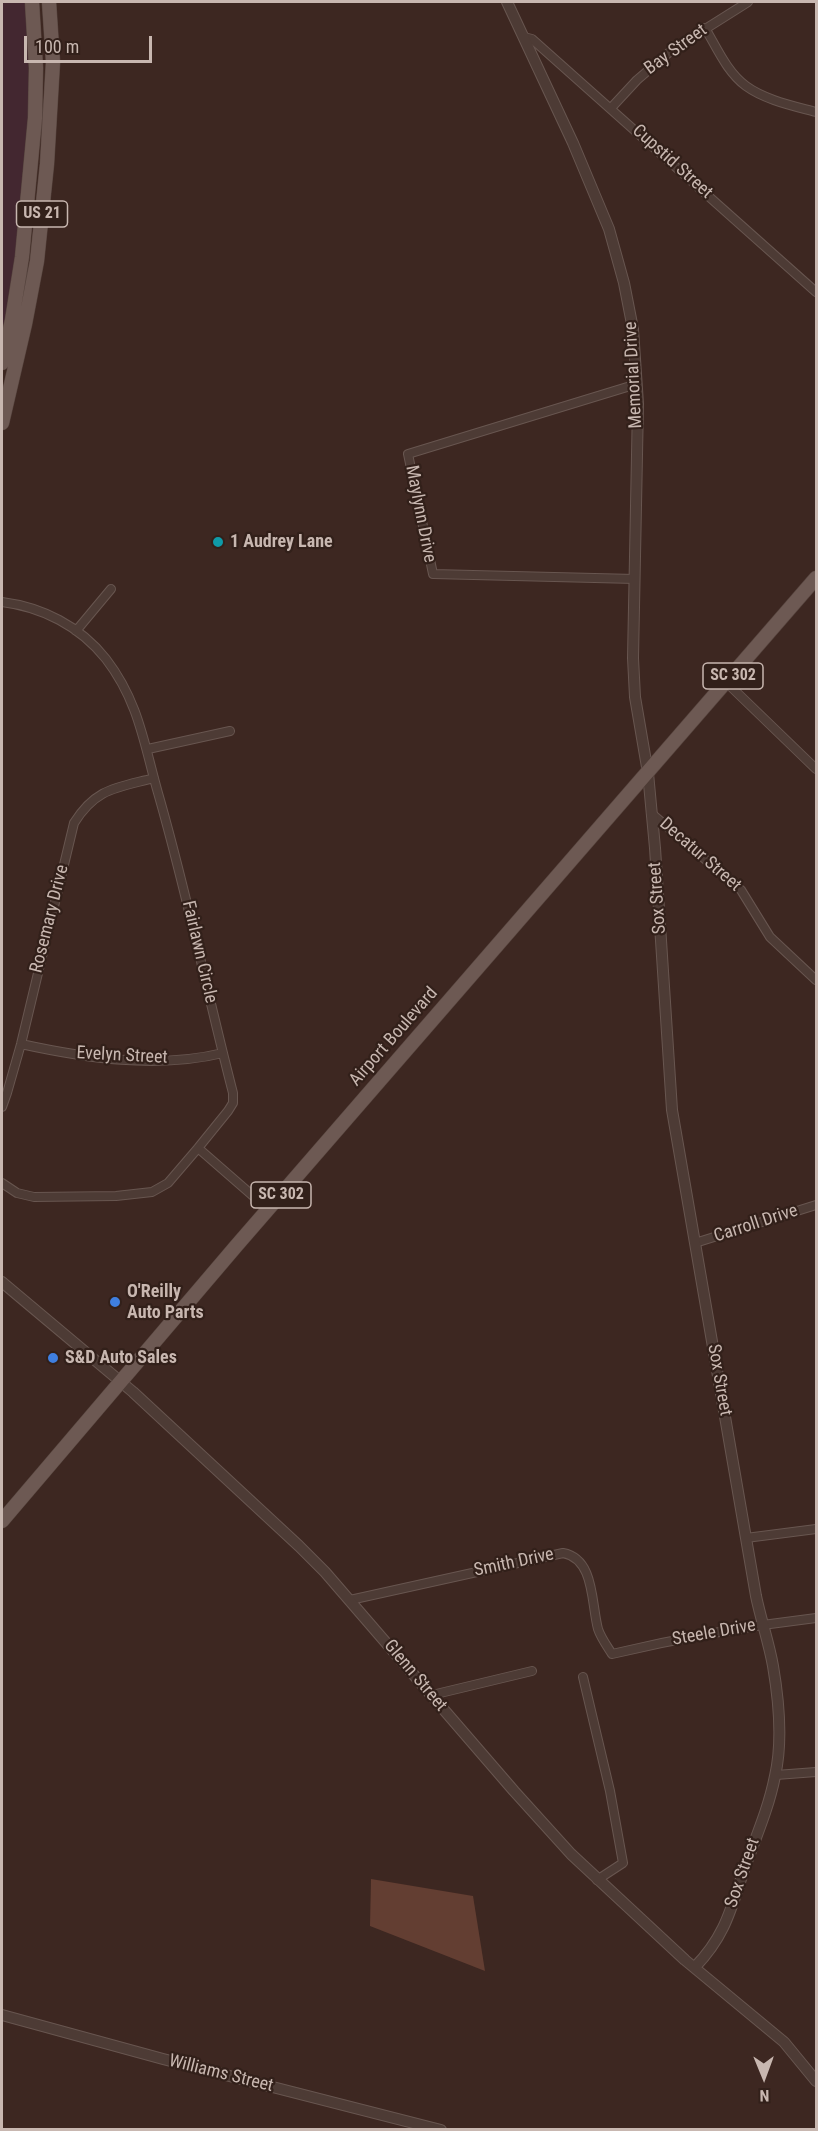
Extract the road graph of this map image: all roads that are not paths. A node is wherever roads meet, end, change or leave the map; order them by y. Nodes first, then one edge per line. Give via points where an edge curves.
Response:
1 (32, 2) edge
2 (49, 2) edge
3 (507, 2) edge
4 (748, 2) edge
5 (705, 28) junction
6 (524, 37) junction
7 (611, 108) junction
8 (816, 112) edge
9 (816, 290) edge
10 (2, 363) edge
11 (637, 384) junction
12 (2, 423) edge
13 (816, 578) edge
14 (635, 579) junction
15 (111, 589) dead end
16 (2, 602) edge
17 (76, 631) junction
18 (726, 683) junction
19 (230, 731) dead end
20 (148, 749) junction
21 (816, 770) edge
22 (648, 773) junction
23 (154, 778) junction
24 (651, 813) junction
25 (816, 980) edge
26 (21, 1044) junction
27 (223, 1053) junction
28 (2, 1107) edge
29 (198, 1148) junction
30 (2, 1183) edge
31 (816, 1205) edge
32 (268, 1209) junction
33 (695, 1244) junction
34 (2, 1282) edge
35 (121, 1381) junction
36 (2, 1521) edge
37 (816, 1529) edge
38 (746, 1538) junction
39 (350, 1600) junction
40 (816, 1621) edge
41 (761, 1624) junction
42 (612, 1654) joint
43 (532, 1671) dead end
44 (583, 1677) dead end
45 (432, 1695) junction
46 (816, 1772) edge
47 (776, 1775) junction
48 (597, 1880) junction
49 (695, 1967) junction
50 (2, 2015) edge
51 (816, 2081) edge
52 (441, 2130) edge

1 - 10 main road, US 21 via 37,82 34,129 22,257
2 - 12 main road, US 21 via 53,62 40,232 25,324
3 - 6 street, Memorial Drive
4 - 5 street, Bay Street
5 - 7 street, Bay Street via 657,61
5 - 8 street via 726,64 745,85
6 - 7 street, Cupstid Street via 532,39
6 - 11 street, Memorial Drive via 609,229 633,329
7 - 9 street, Cupstid Street
11 - 14 street, Memorial Drive
11 - 14 street, Maylynn Drive via 408,454 432,574
13 - 18 main road, Airport Boulevard / SC 302
14 - 22 street, Memorial Drive via 635,697
15 - 17 street
16 - 17 street, Fairlawn Circle via 44,612
17 - 20 street, Fairlawn Circle via 99,651 117,675
18 - 21 street
18 - 22 main road, Airport Boulevard / SC 302
19 - 20 street
20 - 23 street, Fairlawn Circle
22 - 24 street, Sox Street
22 - 32 main road, Airport Boulevard / SC 302
23 - 26 street, Rosemary Drive via 98,796 84,807 74,823
23 - 27 street, Fairlawn Circle
24 - 25 street, Decatur Street via 741,890 770,937
24 - 33 street, Sox Street via 672,1110
26 - 27 street, Evelyn Street via 141,1060
26 - 28 street, Rosemary Drive
27 - 29 street, Fairlawn Circle via 232,1103
29 - 30 street, Fairlawn Circle via 168,1183 144,1193 34,1197 17,1193
29 - 32 street
31 - 33 street, Carroll Drive
32 - 35 main road, Airport Boulevard / SC 302
33 - 38 street, Sox Street
34 - 35 street, Glenn Street
35 - 36 main road, Airport Boulevard / SC 302
35 - 39 street, Glenn Street via 299,1546
37 - 38 street
38 - 41 street, Sox Street
39 - 42 street, Smith Drive via 553,1553 571,1554 583,1565 600,1634
39 - 45 street, Glenn Street
40 - 41 street, Steele Drive
41 - 42 street, Steele Drive
41 - 47 street, Sox Street via 773,1664 778,1709
43 - 45 street
44 - 48 street via 623,1863
45 - 48 street, Glenn Street
46 - 47 street
47 - 49 street, Sox Street via 724,1929
48 - 49 street, Glenn Street
49 - 51 street, Glenn Street via 784,2042
50 - 52 street, Williams Street

